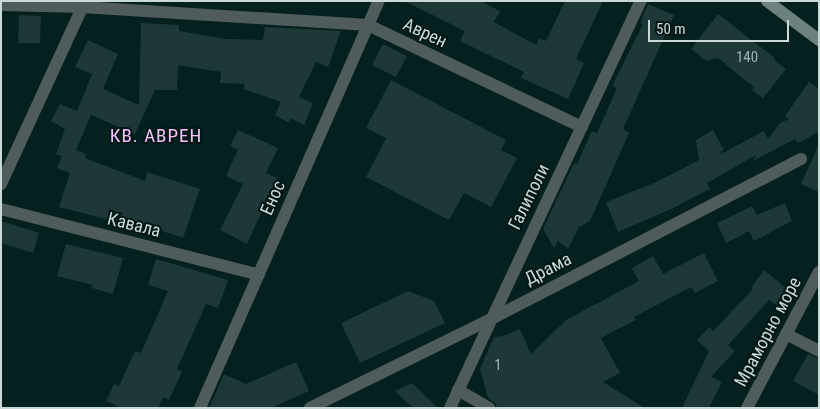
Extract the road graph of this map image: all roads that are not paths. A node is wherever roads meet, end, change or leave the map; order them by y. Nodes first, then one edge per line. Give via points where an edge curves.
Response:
1 (379, 1) edge
2 (641, 1) edge
3 (768, 1) edge
4 (84, 4) edge
5 (1, 5) edge
6 (368, 25) junction
7 (819, 40) edge
8 (582, 127) junction
9 (801, 158) dead end
10 (1, 184) edge
11 (1, 209) edge
12 (819, 272) edge
13 (258, 275) junction
14 (491, 319) junction
15 (786, 334) junction
16 (819, 351) edge
17 (458, 390) junction
18 (200, 408) edge
19 (310, 408) edge
20 (450, 408) edge
21 (489, 408) edge
22 (748, 408) edge

1 - 6 street, Енос
2 - 8 street, Галиполи
3 - 7 street
4 - 5 street, Аврен
4 - 6 street, Аврен
4 - 10 street
6 - 8 street, Аврен
6 - 13 street, Енос
8 - 14 street, Галиполи
9 - 14 street, Драма
11 - 13 street, Кавала
12 - 15 street, Мраморно море
13 - 18 street, Енос
14 - 17 street, Галиполи
14 - 19 street, Драма
15 - 16 street
15 - 22 street, Мраморно море
17 - 20 street, Галиполи
17 - 21 street

